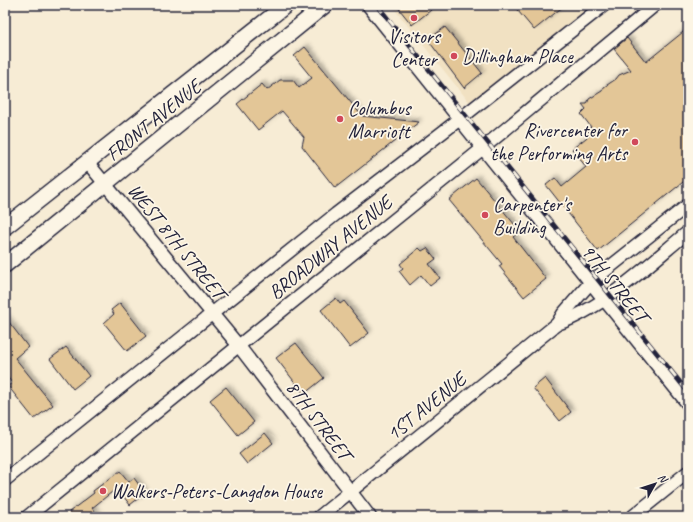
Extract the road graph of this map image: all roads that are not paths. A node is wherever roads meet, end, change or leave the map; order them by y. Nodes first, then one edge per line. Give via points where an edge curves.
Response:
1 (286, 5) edge
2 (325, 5) edge
3 (368, 5) edge
4 (604, 5) edge
5 (655, 5) edge
6 (460, 120) junction
7 (483, 148) junction
8 (87, 162) junction
9 (106, 184) junction
10 (688, 205) edge
11 (5, 227) edge
12 (688, 232) edge
13 (620, 260) junction
14 (5, 265) edge
15 (632, 277) junction
16 (591, 282) junction
17 (604, 300) junction
18 (212, 314) junction
19 (557, 324) junction
20 (238, 345) junction
21 (688, 404) edge
22 (688, 472) edge
23 (5, 480) edge
24 (350, 492) junction
25 (27, 517) edge
26 (319, 517) edge
27 (370, 517) edge
28 (632, 517) edge

1 - 8 street, FRONT AVENUE
2 - 9 street, FRONT AVENUE
3 - 6 street, 9TH STREET
4 - 6 street, BROADWAY AVENUE
5 - 7 street, BROADWAY AVENUE
6 - 7 street, 9TH STREET
6 - 18 street, BROADWAY AVENUE via 336,214
7 - 16 street, 9TH STREET
7 - 20 street, BROADWAY AVENUE
8 - 9 street, WEST 8TH STREET
8 - 11 street, FRONT AVENUE
9 - 14 street, FRONT AVENUE
9 - 18 street, WEST 8TH STREET
10 - 13 street, 1ST AVENUE
12 - 15 street, 1ST AVENUE
13 - 15 street
13 - 16 street, 1ST AVENUE
15 - 17 street, 1ST AVENUE
16 - 17 street, 9TH STREET
16 - 19 street, 1ST AVENUE
17 - 19 street, 1ST AVENUE
17 - 21 street, 9TH STREET
18 - 20 street, WEST 8TH STREET
18 - 23 street, BROADWAY AVENUE
19 - 24 street, 1ST AVENUE
20 - 24 street, 8TH STREET
20 - 25 street, BROADWAY AVENUE
22 - 28 street
24 - 26 street, 1ST AVENUE
24 - 27 street, 8TH STREET

